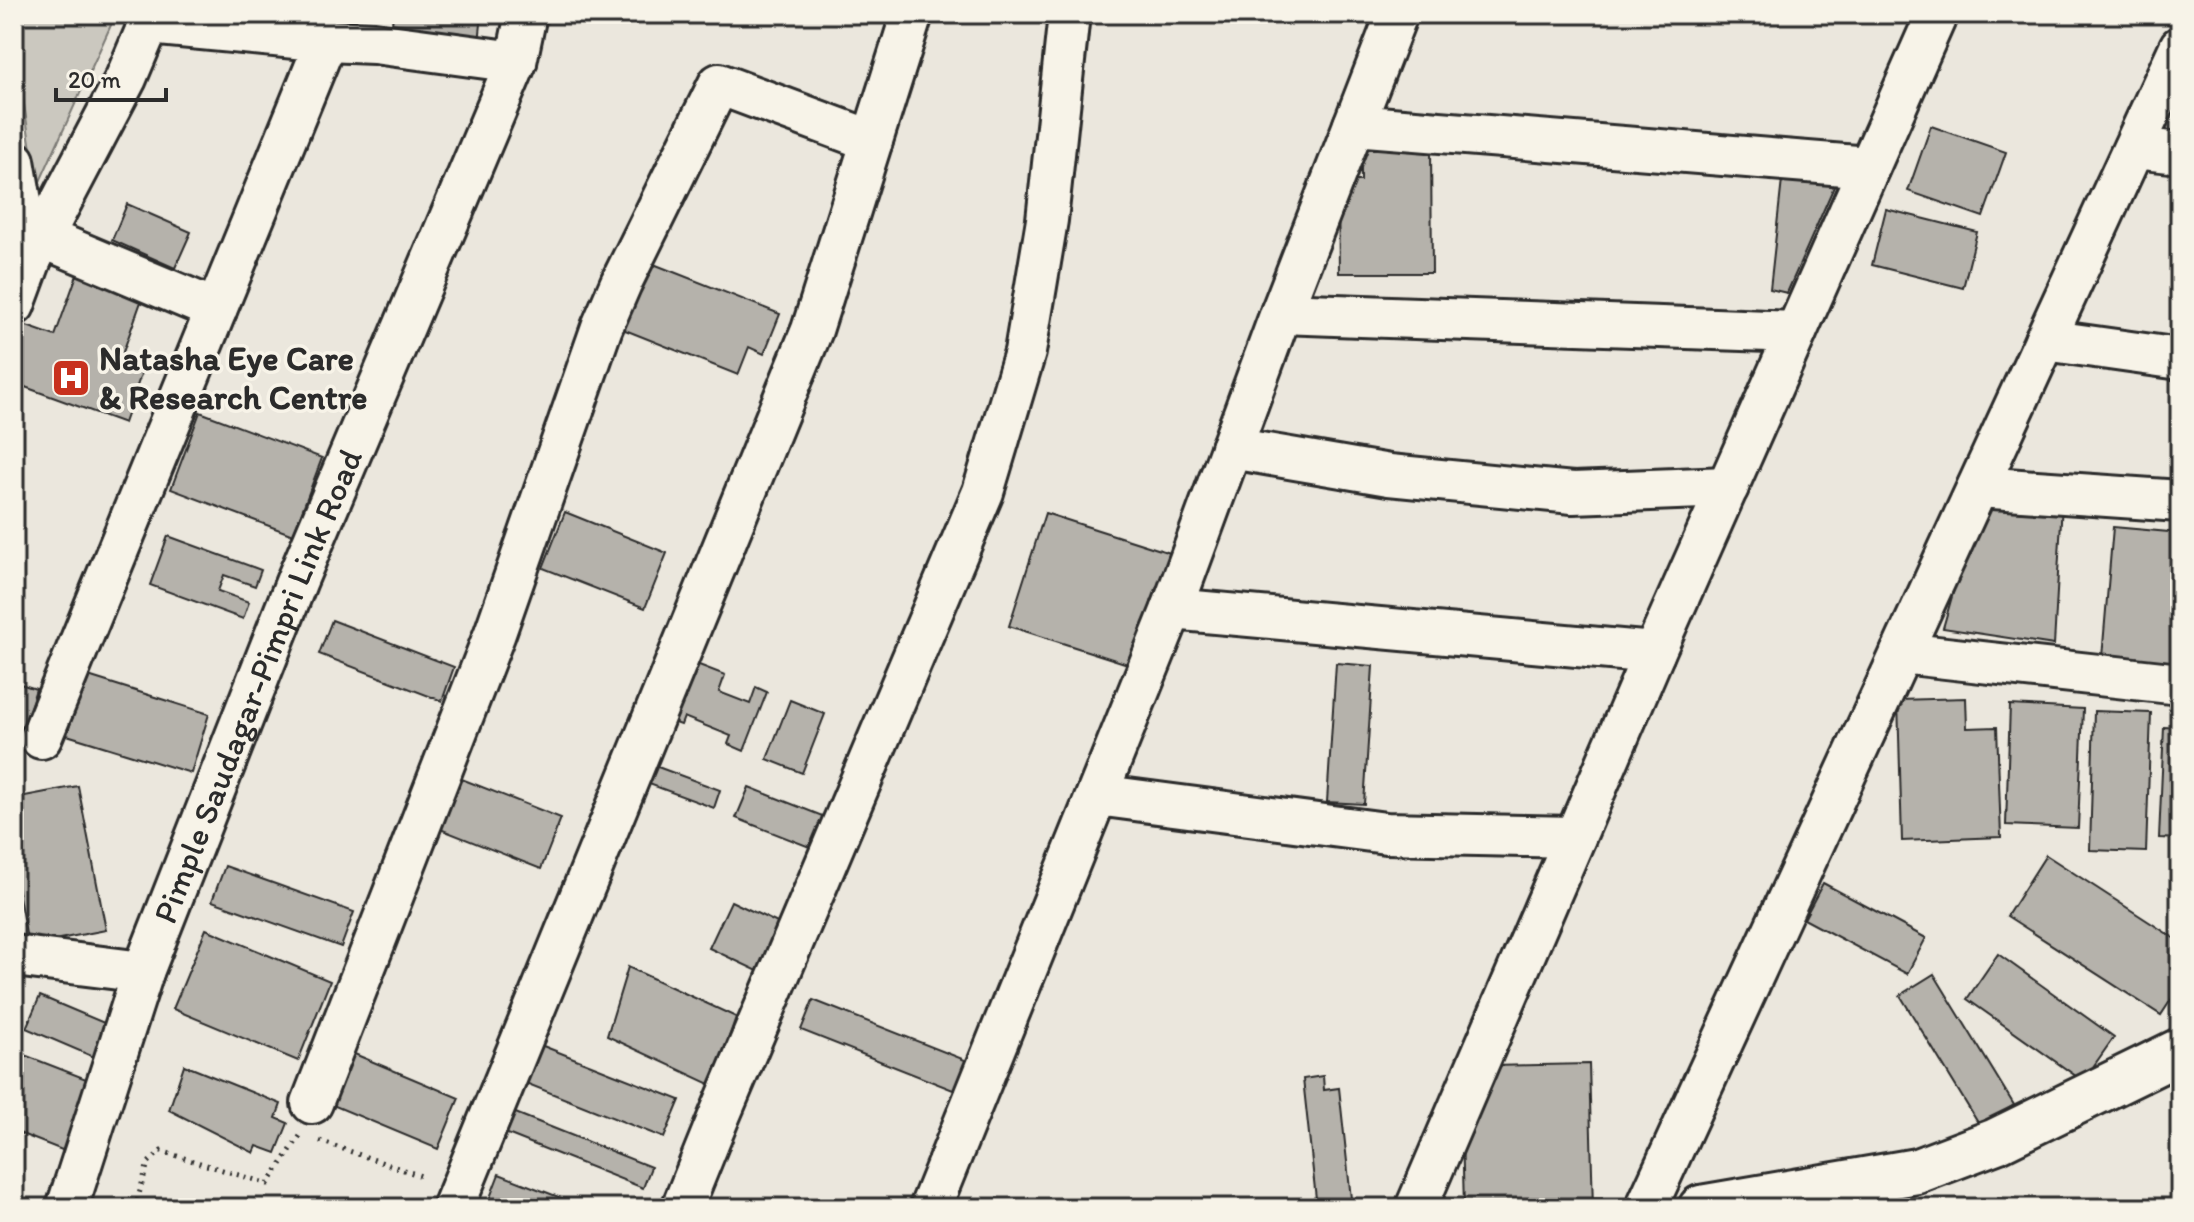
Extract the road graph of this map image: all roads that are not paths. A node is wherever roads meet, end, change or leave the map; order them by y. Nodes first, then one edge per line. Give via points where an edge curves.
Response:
1 (526, 14) edge
2 (912, 14) edge
3 (1069, 14) edge
4 (1397, 14) edge
5 (1937, 14) edge
6 (151, 19) edge
7 (326, 41) junction
8 (2180, 47) edge
9 (516, 62) junction
10 (1354, 125) junction
11 (872, 141) junction
12 (2134, 148) junction
13 (2180, 153) edge
14 (14, 161) edge
15 (1869, 167) junction
16 (37, 248) junction
17 (14, 305) edge
18 (216, 310) junction
19 (1281, 313) junction
20 (1796, 332) junction
21 (2045, 340) junction
22 (2180, 359) edge
23 (1231, 448) junction
24 (1728, 487) junction
25 (1978, 487) junction
26 (2180, 501) edge
27 (1172, 609) junction
28 (1654, 653) junction
29 (1901, 653) junction
30 (2180, 684) edge
31 (41, 738) dead end
32 (1097, 795) junction
33 (1575, 837) junction
34 (14, 956) edge
35 (143, 972) junction
36 (2180, 1051) edge
37 (309, 1126) road end
38 (67, 1208) edge
39 (453, 1208) edge
40 (682, 1208) edge
41 (930, 1208) edge
42 (1416, 1208) edge
43 (1646, 1208) edge
44 (1701, 1208) edge

1 - 9 street, Pimple Saudagar-Pimpri Link Road
2 - 11 street
3 - 40 street via 1047,220 1025,352 983,492
4 - 10 street
5 - 15 street
6 - 7 street
6 - 16 street
7 - 9 street
7 - 18 street
8 - 12 street
9 - 35 street, Pimple Saudagar-Pimpri Link Road via 297,580
10 - 15 street
10 - 19 street
11 - 37 street via 719,84 602,327 495,633
11 - 39 street via 812,330
12 - 13 street
12 - 21 street
14 - 16 street
15 - 20 street
16 - 17 street
16 - 18 street
18 - 31 street
19 - 20 street
19 - 23 street
20 - 24 street
21 - 22 street
21 - 25 street
23 - 24 street via 1389,475 1573,493
23 - 27 street
24 - 28 street
25 - 26 street
25 - 29 street
27 - 28 street
27 - 32 street
28 - 33 street
29 - 30 street
29 - 43 street
32 - 33 street via 1386,833
32 - 41 street
33 - 42 street
34 - 35 street
35 - 38 street, Pimple Saudagar-Pimpri Link Road
36 - 44 street via 1996,1141 1917,1171

